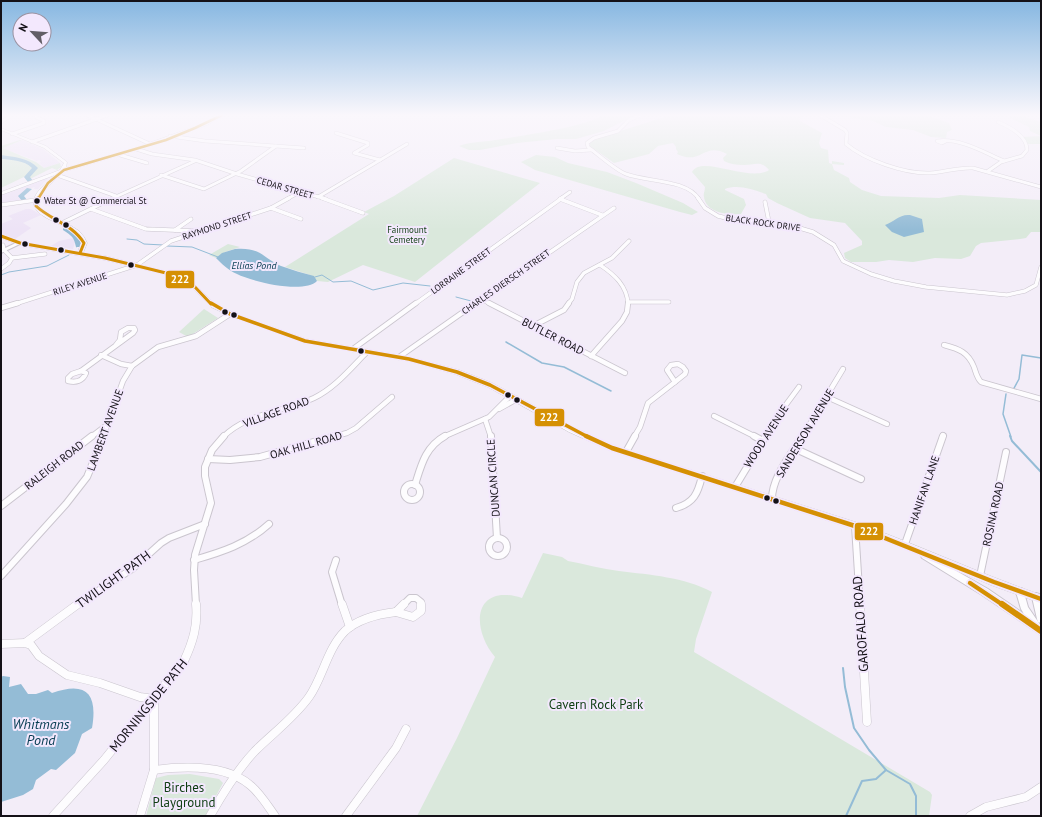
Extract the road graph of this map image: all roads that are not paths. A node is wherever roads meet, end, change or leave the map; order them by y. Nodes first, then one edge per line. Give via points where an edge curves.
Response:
1 (54, 153) edge
2 (153, 153) edge
3 (266, 153) edge
4 (354, 153) edge
5 (392, 153) edge
6 (596, 153) edge
7 (862, 153) edge
8 (986, 153) edge
9 (1025, 153) edge
10 (120, 154) joint
11 (195, 160) junction
12 (380, 160) junction
13 (1004, 161) junction
14 (66, 163) junction
15 (147, 163) dead end
16 (81, 165) junction
17 (988, 171) junction
18 (59, 173) junction
19 (237, 174) junction
20 (161, 175) junction
21 (1041, 187) edge
22 (300, 192) junction
23 (570, 192) dead end
24 (1, 194) edge
25 (116, 196) junction
26 (318, 197) junction
27 (560, 199) junction
28 (36, 200) junction
29 (764, 202) dead end
30 (1, 204) edge
31 (271, 208) junction
32 (614, 208) dead end
33 (91, 209) junction
34 (363, 213) dead end
35 (602, 215) junction
36 (192, 219) dead end
37 (301, 219) dead end
38 (769, 222) junction
39 (62, 223) junction
40 (174, 231) junction
41 (199, 232) junction
42 (1, 236) edge
43 (629, 241) dead end
44 (20, 243) junction
45 (3, 249) edge
46 (80, 253) junction
47 (45, 254) dead end
48 (12, 258) junction
49 (137, 265) junction
50 (600, 265) junction
51 (1041, 267) edge
52 (1, 269) edge
53 (482, 300) junction
54 (628, 302) junction
55 (669, 302) dead end
56 (1, 308) edge
57 (230, 314) junction
58 (533, 326) junction
59 (116, 344) dead end
60 (944, 346) dead end
61 (353, 349) junction
62 (367, 352) junction
63 (101, 355) junction
64 (591, 356) junction
65 (399, 357) junction
66 (132, 366) junction
67 (843, 369) dead end
68 (81, 371) dead end
69 (625, 373) dead end
70 (676, 382) dead end
71 (799, 387) dead end
72 (827, 396) junction
73 (392, 397) dead end
74 (513, 398) junction
75 (1041, 399) edge
76 (714, 416) dead end
77 (484, 419) junction
78 (108, 424) junction
79 (887, 424) dead end
80 (943, 435) dead end
81 (763, 441) junction
82 (796, 449) junction
83 (626, 452) junction
84 (1006, 452) dead end
85 (208, 459) junction
86 (702, 476) junction
87 (861, 479) dead end
88 (415, 485) dead end
89 (734, 487) junction
90 (772, 499) junction
91 (1, 506) edge
92 (676, 508) dead end
93 (205, 524) junction
94 (269, 524) dead end
95 (854, 526) junction
96 (497, 538) dead end
97 (905, 544) junction
98 (194, 560) junction
99 (336, 560) dead end
100 (1, 576) edge
101 (980, 576) junction
102 (1020, 592) junction
103 (1038, 598) edge
104 (396, 612) dead end
105 (1041, 619) edge
106 (350, 627) junction
107 (1040, 630) edge
108 (25, 643) junction
109 (1, 644) edge
110 (154, 698) junction
111 (867, 722) dead end
112 (406, 729) dead end
113 (154, 770) junction
114 (236, 775) junction
115 (1041, 787) edge
116 (53, 816) edge
117 (140, 816) edge
118 (210, 816) edge
119 (275, 816) edge
120 (346, 816) edge
121 (970, 816) edge

1 - 14 main road
2 - 11 street, CEDAR STREET
3 - 19 street
4 - 12 street
5 - 12 street
6 - 38 street, BLACK ROCK DRIVE via 631,176 690,191 714,214 730,219
7 - 17 street via 902,170 926,174 960,167
8 - 13 street
9 - 13 street
10 - 15 street
10 - 16 main road
11 - 19 street, CEDAR STREET
11 - 20 street
12 - 26 street
13 - 17 street
14 - 16 main road
14 - 18 main road
16 - 18 main road
17 - 21 street
18 - 24 main road
18 - 25 street
18 - 28 main road via 42,189
19 - 20 street via 204,189
19 - 22 street, CEDAR STREET
20 - 25 street
22 - 26 street, CEDAR STREET
22 - 31 street, RAYMOND STREET
23 - 27 street, LORRAINE STREET
25 - 33 street
26 - 34 street, CEDAR STREET
27 - 35 street
27 - 61 street, LORRAINE STREET
28 - 30 street
28 - 39 main road via 39,210
29 - 38 street
31 - 37 street
31 - 41 street, RAYMOND STREET
32 - 35 street, CHARLES DIERSCH STREET
33 - 39 street
33 - 40 street via 141,228
35 - 53 street, CHARLES DIERSCH STREET
36 - 40 street
38 - 51 street, BLACK ROCK DRIVE via 813,232 830,242 841,258 849,264 871,274 909,285 1007,295 1025,291 1036,285
39 - 46 main road via 81,236 84,245
40 - 41 street
41 - 49 street, RAYMOND STREET via 168,243
42 - 44 main road
43 - 50 street via 612,258
44 - 45 street
44 - 46 main road
45 - 48 street
46 - 49 main road
47 - 48 street
48 - 52 street
49 - 56 street, RILEY AVENUE
49 - 57 main road via 166,273 189,284 212,306
50 - 54 street via 623,284
50 - 58 street via 584,273 580,278 572,299 564,310
53 - 58 street, BUTLER ROAD
53 - 65 street, CHARLES DIERSCH STREET
54 - 55 street
54 - 64 street via 624,320
57 - 61 main road via 295,338
57 - 66 street, LAMBERT AVENUE via 196,336 158,347
58 - 64 street, BUTLER ROAD
59 - 63 street
60 - 75 street via 962,351 971,357 977,378 981,382
61 - 62 main road
62 - 65 main road
62 - 85 street, VILLAGE ROAD via 321,395 258,416 235,427 219,441
63 - 66 street
63 - 68 street
64 - 69 street, BUTLER ROAD
65 - 74 main road via 457,372 490,385
66 - 78 street, LAMBERT AVENUE via 125,375
67 - 72 street, SANDERSON AVENUE
70 - 83 street via 648,403 640,427
71 - 81 street, WOOD AVENUE
72 - 79 street
72 - 82 street, SANDERSON AVENUE
73 - 85 street, OAK HILL ROAD via 347,433 260,457
74 - 77 street via 509,405
74 - 83 main road via 587,437
76 - 81 street
77 - 88 street via 447,435 432,445 424,457
77 - 96 street, DUNCAN CIRCLE via 490,431 492,445
78 - 91 street, RALEIGH ROAD
78 - 100 street, LAMBERT AVENUE via 87,477
80 - 97 street, HANIFAN LANE
81 - 89 street, WOOD AVENUE
82 - 87 street
82 - 90 street, SANDERSON AVENUE via 774,485
83 - 86 main road
84 - 101 street, ROSINA ROAD
85 - 93 street, MORNINGSIDE PATH via 205,476 211,501
86 - 89 main road
86 - 92 street via 694,500 688,505
89 - 90 main road
90 - 95 main road
93 - 98 street, MORNINGSIDE PATH
93 - 108 street, TWILIGHT PATH via 161,543 132,569 72,608
94 - 98 street via 251,540
95 - 97 main road
95 - 111 street, GAROFALO ROAD
97 - 101 main road
97 - 107 street via 985,592
98 - 110 street, MORNINGSIDE PATH via 197,623 194,642 184,661
99 - 106 street via 333,578
101 - 102 main road
102 - 103 main road
102 - 107 street via 1025,609
103 - 105 street
104 - 106 street
106 - 114 street via 334,644 322,675 306,702 255,751
108 - 109 street
108 - 110 street via 31,645 39,656 67,675 140,697
110 - 113 street
110 - 116 street, MORNINGSIDE PATH
112 - 120 street via 396,748
113 - 114 street via 181,767
113 - 117 street
114 - 118 street
114 - 119 street via 262,796
115 - 121 street via 1026,797 986,807

